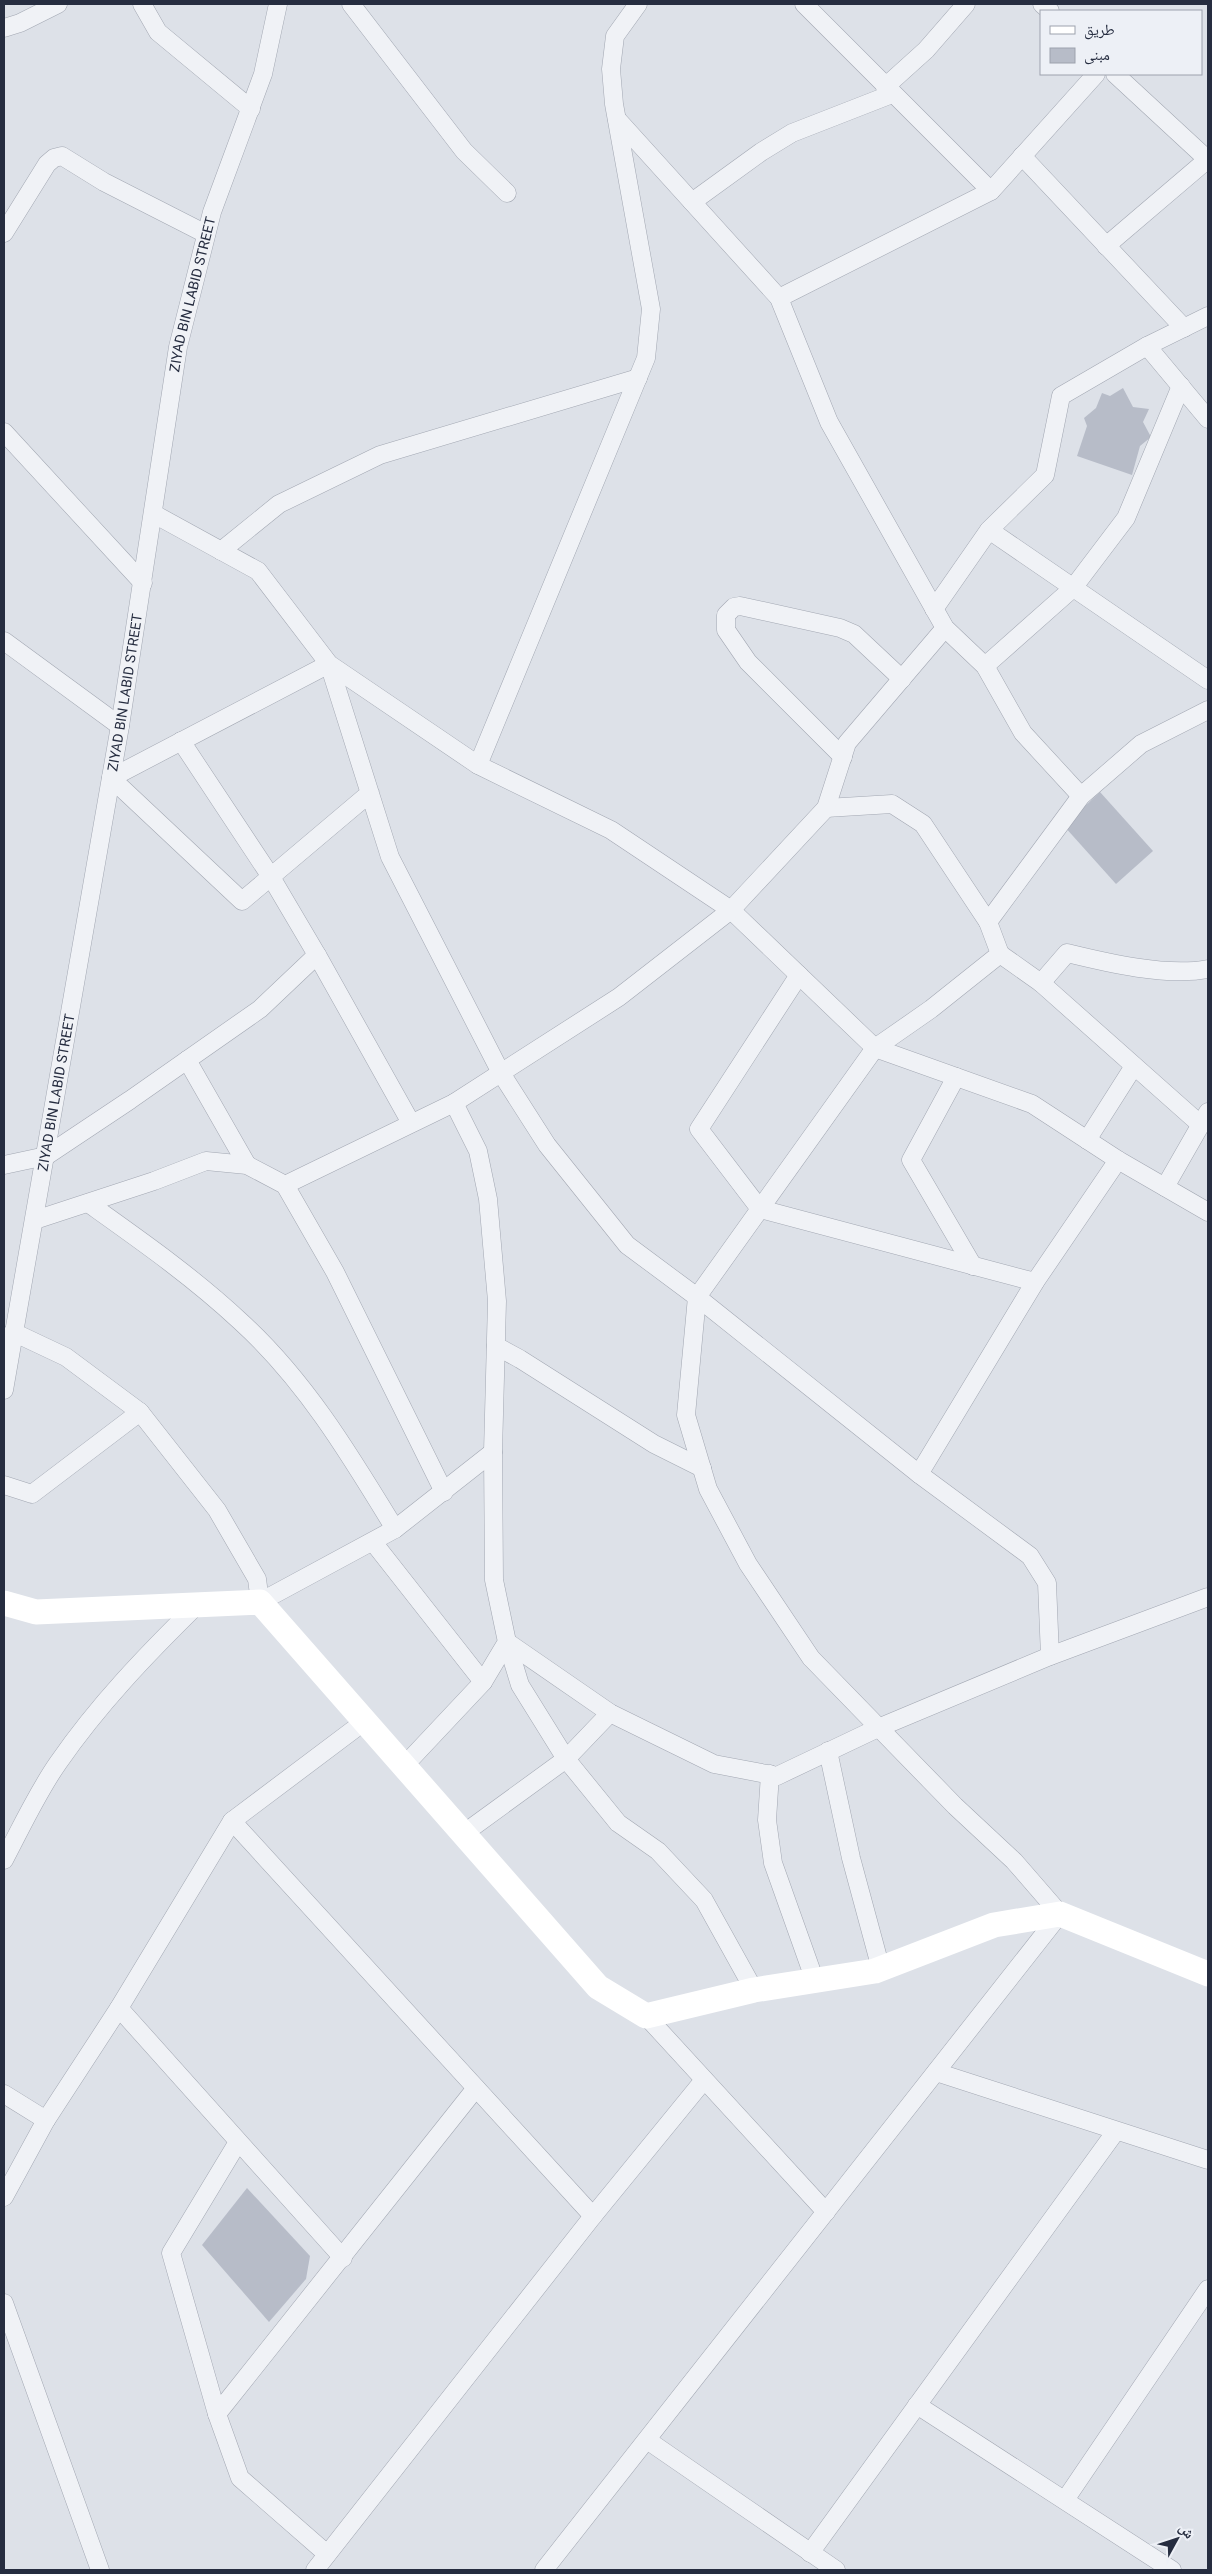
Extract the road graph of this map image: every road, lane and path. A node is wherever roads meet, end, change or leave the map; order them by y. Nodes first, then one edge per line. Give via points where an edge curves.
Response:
1 (58, 4) edge
2 (142, 4) edge
3 (278, 4) edge
4 (351, 4) edge
5 (638, 4) edge
6 (804, 4) edge
7 (966, 4) edge
8 (4, 28) edge
9 (1095, 75) edge
10 (1116, 75) edge
11 (888, 91) junction
12 (251, 109) junction
13 (616, 119) junction
14 (1022, 156) junction
15 (1208, 160) edge
16 (991, 191) junction
17 (507, 192) dead end
18 (692, 202) junction
19 (4, 233) edge
20 (206, 234) junction
21 (1106, 246) junction
22 (779, 298) junction
23 (1208, 316) edge
24 (1184, 328) junction
25 (1147, 346) junction
26 (638, 378) junction
27 (1181, 386) junction
28 (1208, 419) edge
29 (4, 432) edge
30 (154, 514) junction
31 (989, 530) junction
32 (221, 551) junction
33 (143, 583) junction
34 (1073, 588) junction
35 (934, 609) junction
36 (945, 628) junction
37 (4, 641) edge
38 (329, 664) junction
39 (985, 666) junction
40 (902, 679) junction
41 (1208, 680) edge
42 (1208, 710) edge
43 (120, 726) junction
44 (181, 742) junction
45 (842, 757) junction
46 (478, 765) junction
47 (111, 778) junction
48 (370, 793) junction
49 (1081, 796) junction
50 (826, 808) junction
51 (271, 877) junction
52 (732, 910) junction
53 (988, 922) junction
54 (1000, 954) junction
55 (317, 955) junction
56 (1208, 969) edge
57 (799, 975) junction
58 (1041, 983) junction
59 (875, 1048) junction
60 (187, 1060) junction
61 (1134, 1066) junction
62 (501, 1073) junction
63 (956, 1077) junction
64 (454, 1103) junction
65 (1205, 1118) edge
66 (411, 1123) junction
67 (1087, 1140) junction
68 (46, 1156) junction
69 (1118, 1160) junction
70 (4, 1165) edge
71 (247, 1165) junction
72 (285, 1185) junction
73 (1165, 1187) junction
74 (88, 1203) junction
75 (760, 1209) junction
76 (1208, 1212) edge
77 (35, 1220) junction
78 (973, 1266) junction
79 (1035, 1282) junction
80 (697, 1297) junction
81 (13, 1332) junction
82 (496, 1346) junction
83 (4, 1390) edge
84 (140, 1412) junction
85 (493, 1452) junction
86 (702, 1468) junction
87 (919, 1474) junction
88 (4, 1485) edge
89 (444, 1492) junction
90 (395, 1529) junction
91 (373, 1542) junction
92 (1208, 1597) edge
93 (260, 1602) junction
94 (4, 1603) edge
95 (197, 1605) junction
96 (507, 1642) junction
97 (1050, 1656) junction
98 (483, 1682) junction
99 (610, 1713) junction
100 (365, 1722) junction
101 (878, 1728) junction
102 (828, 1751) junction
103 (566, 1759) junction
104 (404, 1766) junction
105 (770, 1774) junction
106 (232, 1821) junction
107 (463, 1834) junction
108 (4, 1860) edge
109 (1060, 1914) junction
110 (881, 1969) junction
111 (1208, 1974) edge
112 (815, 1981) junction
113 (754, 1990) junction
114 (119, 2008) junction
115 (646, 2016) junction
116 (936, 2072) junction
117 (704, 2080) junction
118 (476, 2088) junction
119 (4, 2094) edge
120 (46, 2120) junction
121 (1116, 2130) junction
122 (238, 2142) junction
123 (1208, 2160) edge
124 (4, 2197) edge
125 (826, 2212) junction
126 (593, 2216) junction
127 (342, 2258) junction
128 (1208, 2289) edge
129 (4, 2304) edge
130 (917, 2405) junction
131 (217, 2414) junction
132 (647, 2440) junction
133 (1065, 2500) junction
134 (810, 2552) junction
135 (327, 2554) junction
136 (100, 2570) edge
137 (315, 2570) edge
138 (544, 2570) edge
139 (836, 2570) edge
140 (1172, 2570) edge

1 - 8 street
2 - 12 street via 158,32
3 - 12 street, ZIYAD BIN LABID STREET via 263,74
4 - 17 street via 464,151
5 - 13 street via 615,36 611,69
6 - 11 street
7 - 11 street
9 - 14 street
10 - 15 street
11 - 16 street
11 - 18 street via 792,133
12 - 20 street, ZIYAD BIN LABID STREET
13 - 18 street
13 - 26 street via 651,309 646,358
14 - 16 street
14 - 21 street
15 - 21 street
16 - 22 street
18 - 22 street
19 - 20 street via 47,164 62,156 104,182
20 - 30 street, ZIYAD BIN LABID STREET via 178,347
21 - 24 street
22 - 35 street via 829,422
23 - 24 street
24 - 25 street
25 - 27 street
25 - 31 street via 1061,396 1045,475
26 - 32 street via 380,455 279,504
26 - 46 street
27 - 28 street
27 - 34 street via 1126,518
29 - 33 street
30 - 32 street
30 - 33 street, ZIYAD BIN LABID STREET
31 - 34 street
31 - 35 street
32 - 38 street via 258,571
33 - 43 street, ZIYAD BIN LABID STREET
34 - 39 street
34 - 41 street
35 - 36 street
36 - 39 street
36 - 40 street
37 - 43 street
38 - 44 street
38 - 46 street
38 - 48 street
39 - 49 street via 1022,733
40 - 45 street via 847,743
40 - 45 street via 854,634 840,628 740,606 729,610 726,630 748,662
42 - 49 street via 1141,744
43 - 47 street, ZIYAD BIN LABID STREET
44 - 47 street
44 - 51 street
45 - 50 street
46 - 52 street via 611,830
47 - 51 street via 242,901
47 - 68 street, ZIYAD BIN LABID STREET
48 - 51 street
48 - 62 street via 390,856
49 - 53 street
50 - 52 street
50 - 53 street via 892,804 923,824
51 - 55 street
52 - 57 street
52 - 62 street via 618,997
53 - 54 street
54 - 58 street
54 - 59 street via 932,1009
55 - 60 street via 260,1009
55 - 66 street
56 - 58 street via 1192,972 1112,964 1068,953
57 - 59 street
57 - 75 street via 699,1129
58 - 61 street
59 - 63 street
59 - 75 street
60 - 68 street
60 - 71 street
61 - 65 street
61 - 67 street
62 - 64 street
62 - 80 street via 547,1145 627,1245
63 - 67 street via 1032,1104
63 - 78 street via 911,1160
64 - 66 street
64 - 82 street via 478,1151 488,1199 497,1301
65 - 73 street
66 - 72 street
67 - 69 street
68 - 70 street
68 - 77 street, ZIYAD BIN LABID STREET
69 - 73 street
69 - 79 street
71 - 72 street
71 - 74 street via 206,1161
72 - 89 street via 335,1272
73 - 76 street
74 - 77 street
74 - 90 street via 170,1262 248,1328 292,1376 335,1432
75 - 78 street
75 - 80 street
77 - 81 street, ZIYAD BIN LABID STREET
78 - 79 street
79 - 87 street
80 - 86 street via 686,1415
80 - 87 street
81 - 83 street, ZIYAD BIN LABID STREET
81 - 84 street via 66,1357
82 - 85 street
82 - 86 street via 647,1439
84 - 88 street via 32,1494
84 - 93 street via 217,1510 257,1579
85 - 89 street
85 - 96 street via 494,1580
86 - 101 street via 708,1490 748,1564 811,1658
87 - 97 street via 1030,1556 1047,1583
89 - 90 street
90 - 91 street
91 - 93 street
91 - 98 street
92 - 97 street
93 - 95 street
93 - 100 street
94 - 95 street via 36,1612
95 - 108 street via 102,1705 57,1764
96 - 98 street
96 - 99 street
96 - 103 street via 520,1685
97 - 101 street
98 - 104 street
99 - 103 street
99 - 105 street via 714,1764
100 - 104 street
100 - 106 street
101 - 102 street
101 - 109 street via 1014,1861
102 - 105 street via 777,1776
102 - 110 street via 850,1858
103 - 107 street
103 - 113 street via 618,1823 658,1851 704,1900
104 - 107 street
105 - 112 street via 767,1820 773,1862
106 - 114 street
106 - 118 street
107 - 115 street via 598,1987
109 - 110 street via 994,1925
109 - 111 street
109 - 116 street
110 - 112 street
112 - 113 street
113 - 115 street
114 - 120 street
114 - 122 street
115 - 117 street
116 - 121 street
116 - 125 street
117 - 125 street
117 - 126 street
118 - 126 street
118 - 127 street
119 - 120 street
120 - 124 street
121 - 123 street
121 - 130 street
122 - 127 street
122 - 131 street via 171,2253
125 - 132 street
126 - 135 street
127 - 131 street
128 - 133 street
129 - 136 street
130 - 133 street
130 - 134 street
131 - 135 street via 240,2478
132 - 134 street
132 - 138 street
133 - 140 street
134 - 139 street
135 - 137 street

